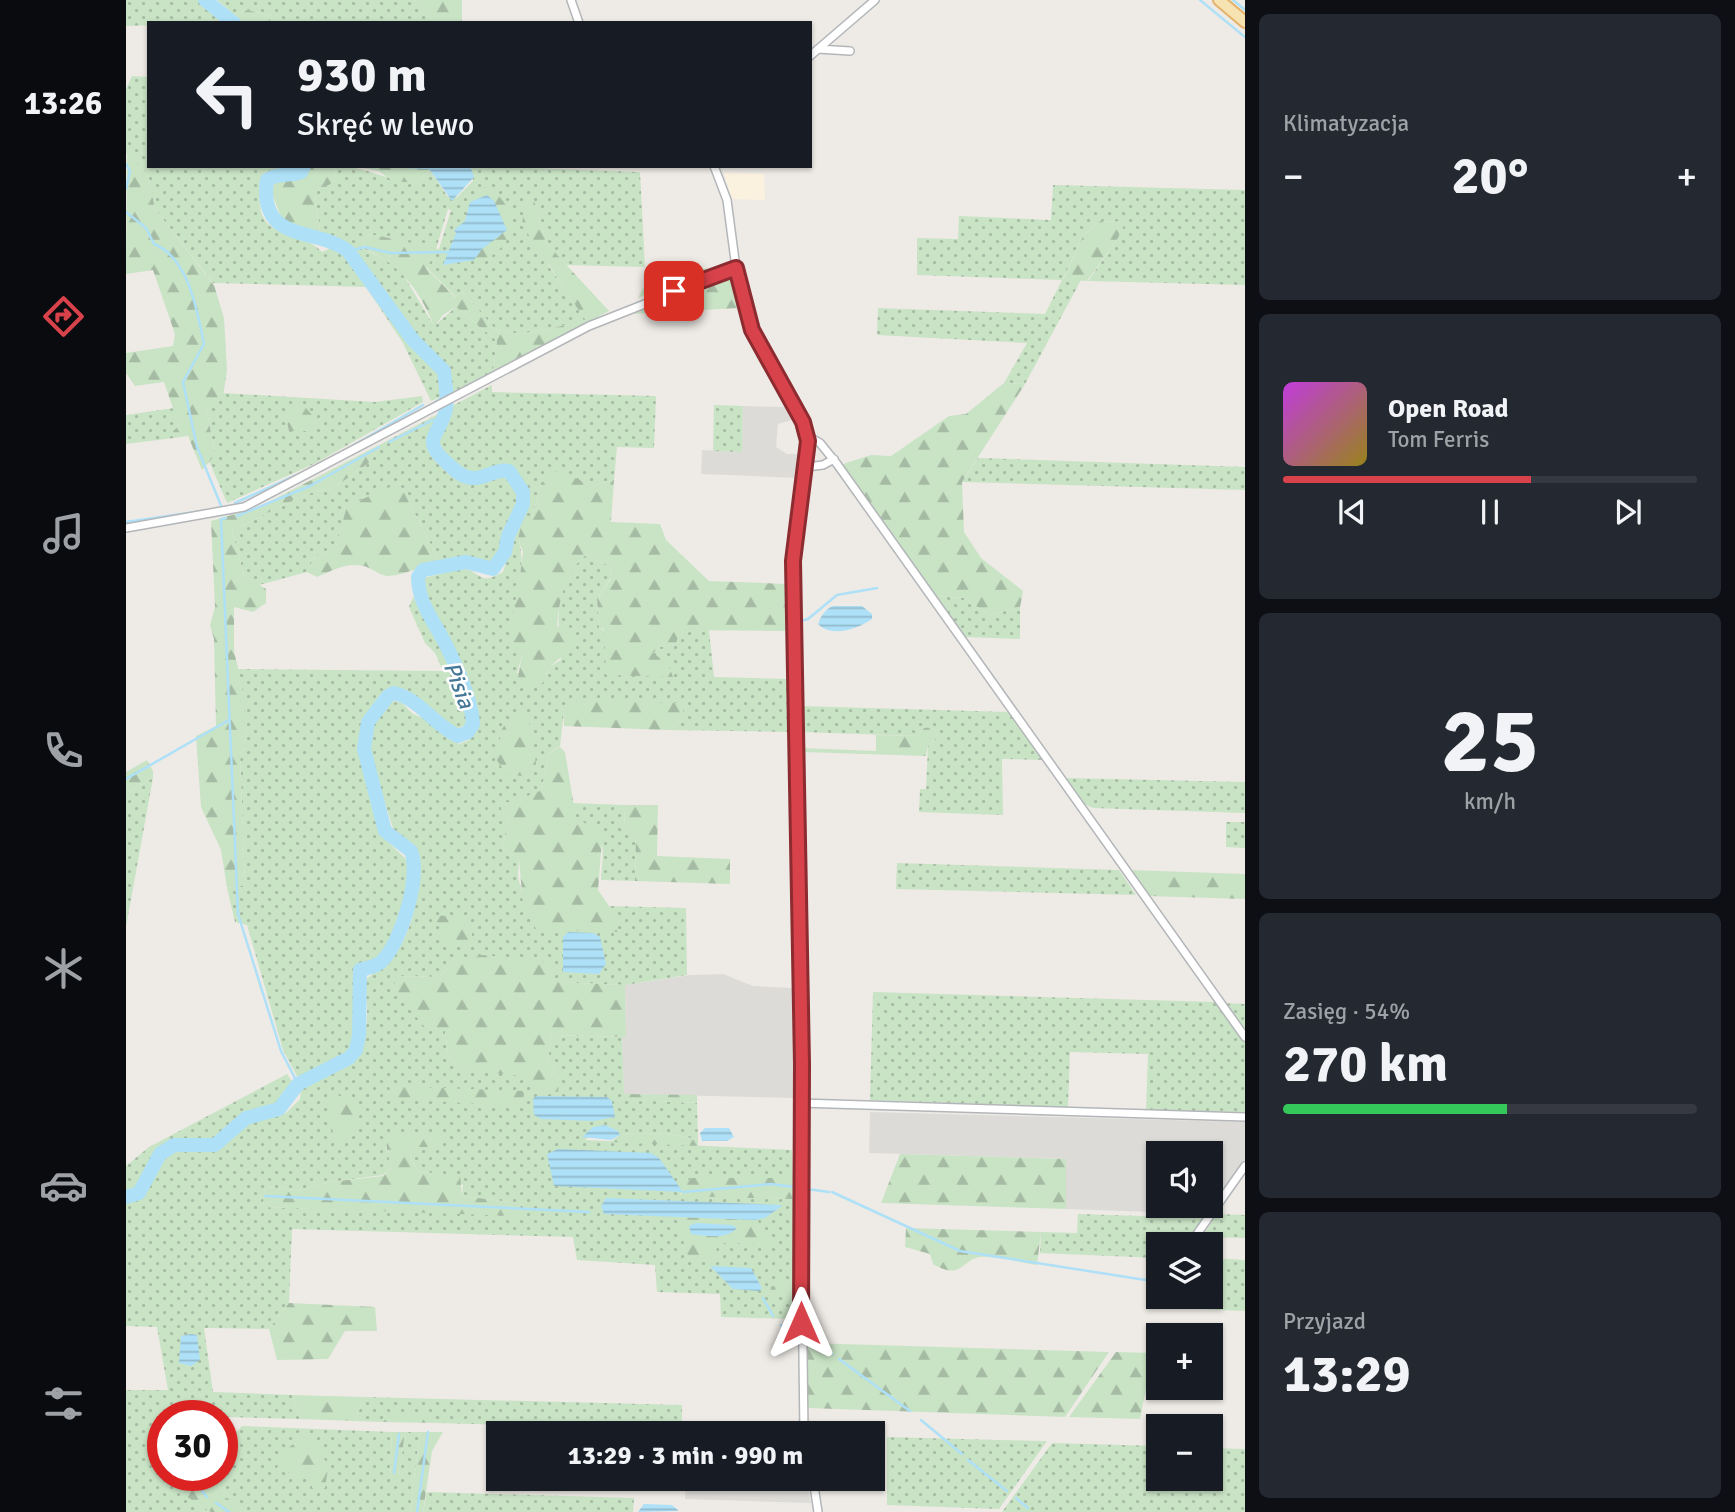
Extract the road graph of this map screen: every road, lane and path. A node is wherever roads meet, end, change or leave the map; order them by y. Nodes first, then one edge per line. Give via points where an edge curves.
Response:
1 (571, 0) edge
2 (875, 0) edge
3 (1219, 0) edge
4 (578, 21) edge
5 (1245, 22) edge
6 (818, 49) junction
7 (850, 51) dead end
8 (812, 54) edge
9 (716, 168) edge
10 (736, 268) junction
11 (808, 436) junction
12 (834, 459) junction
13 (806, 467) junction
14 (126, 528) edge
15 (1245, 1037) edge
16 (800, 1102) junction
17 (1245, 1117) edge
18 (1245, 1166) edge
19 (1198, 1232) edge
20 (804, 1421) edge
21 (815, 1491) edge
22 (818, 1512) edge

1 - 4 street
2 - 6 street
3 - 5 main road
6 - 7 street
6 - 8 street
9 - 10 street via 727,200
10 - 11 street via 757,342
10 - 14 street via 589,326 244,507
11 - 12 street
11 - 13 street
12 - 13 street
12 - 15 street
13 - 16 street via 793,561
16 - 17 street
16 - 20 street
18 - 19 street
21 - 22 street

